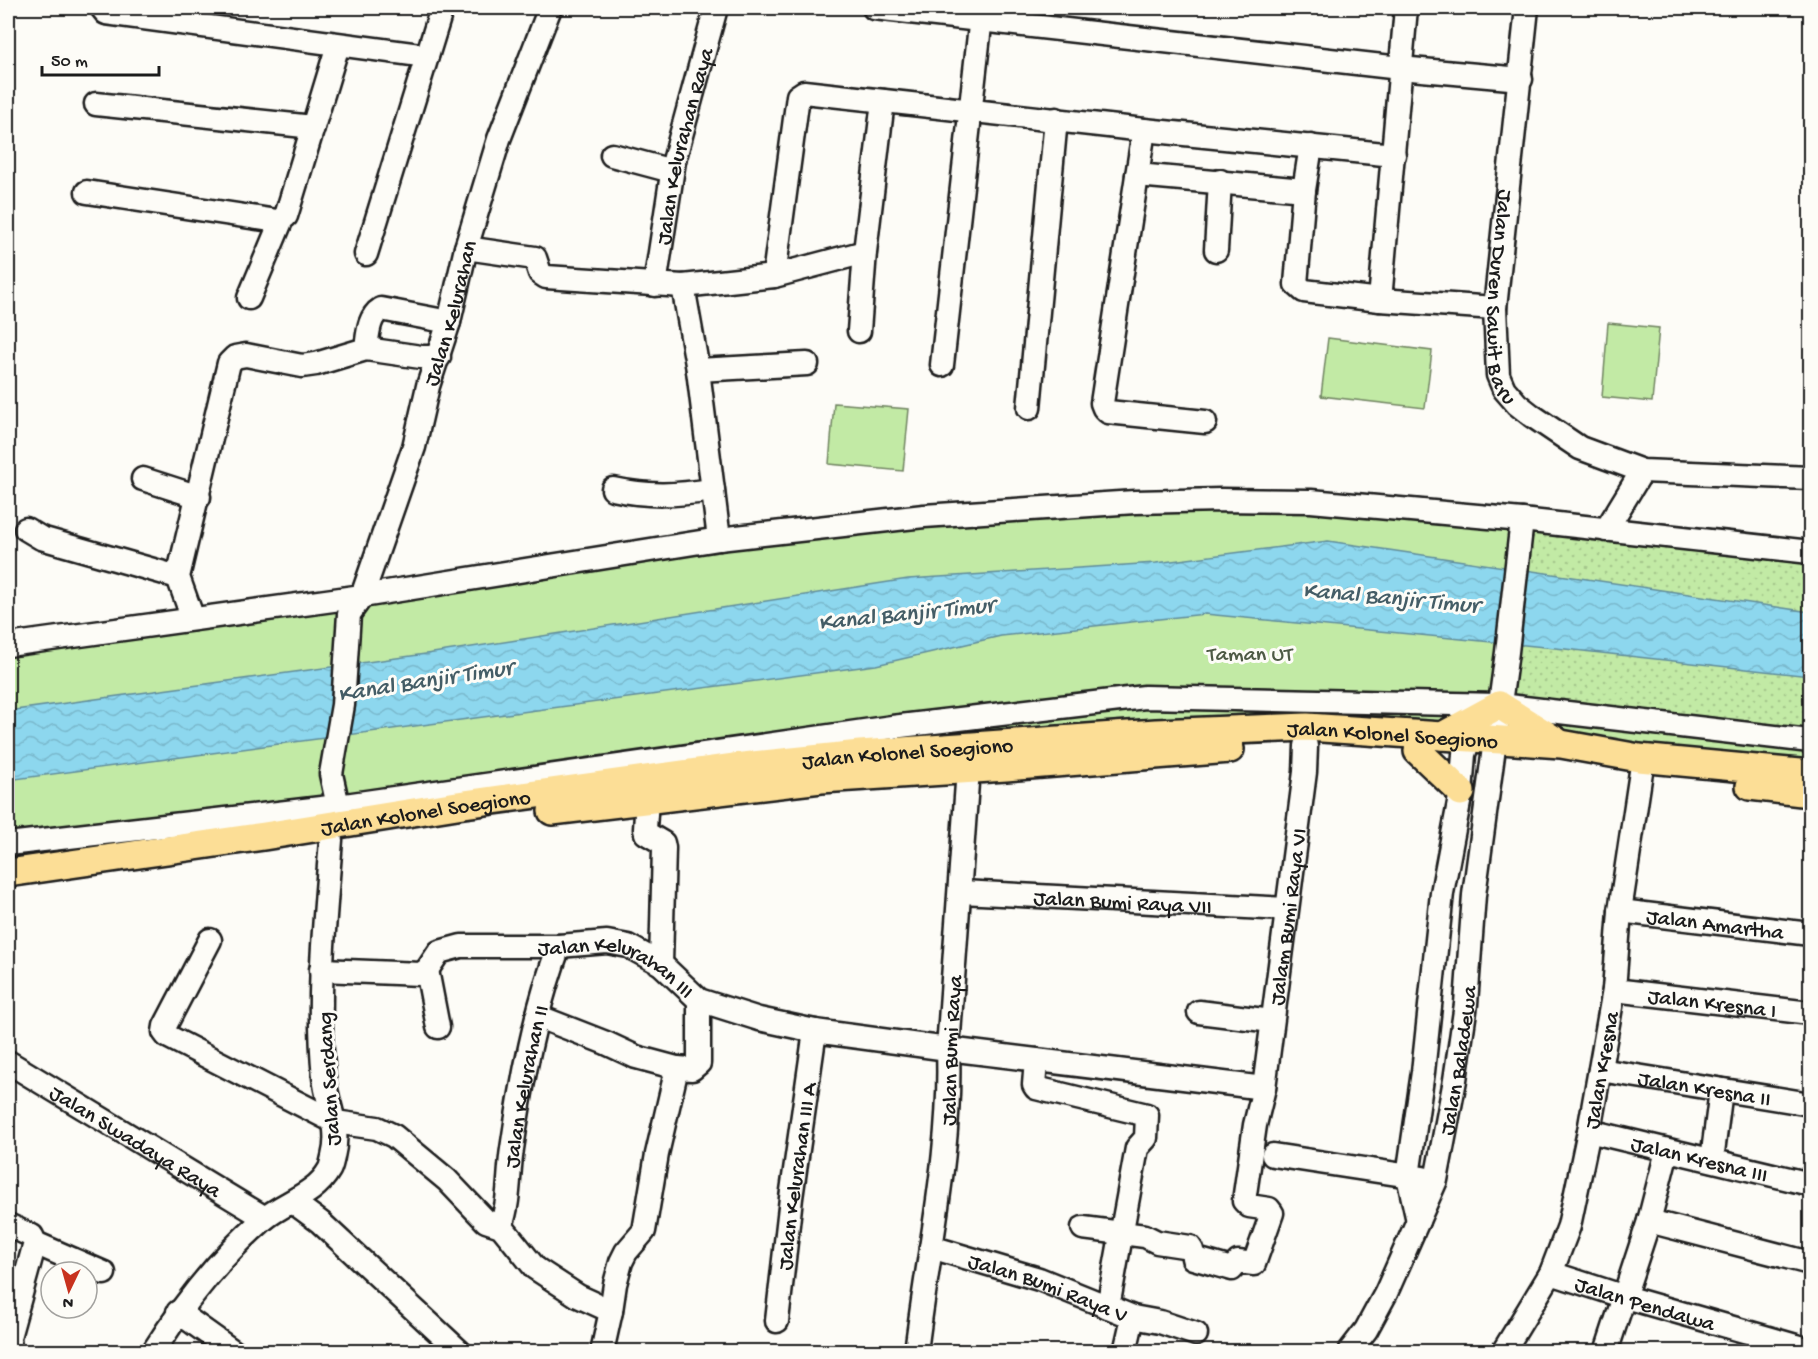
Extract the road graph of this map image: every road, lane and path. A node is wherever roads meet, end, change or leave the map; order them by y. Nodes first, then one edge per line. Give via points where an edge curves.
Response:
1 (102, 8) edge
2 (442, 8) edge
3 (550, 8) edge
4 (716, 8) edge
5 (874, 8) edge
6 (1406, 8) edge
7 (1527, 8) edge
8 (981, 13) edge
9 (338, 45) junction
10 (427, 56) junction
11 (1400, 68) junction
12 (1521, 79) junction
13 (883, 101) junction
14 (96, 104) dead end
15 (971, 110) junction
16 (1056, 119) junction
17 (313, 127) junction
18 (1144, 130) junction
19 (1311, 146) junction
20 (612, 155) dead end
21 (1394, 155) junction
22 (672, 171) junction
23 (1137, 174) junction
24 (1220, 181) junction
25 (1304, 190) junction
26 (87, 192) dead end
27 (282, 219) junction
28 (466, 248) junction
29 (1216, 250) dead end
30 (865, 252) junction
31 (366, 254) dead end
32 (774, 276) junction
33 (655, 285) junction
34 (682, 286) junction
35 (249, 298) dead end
36 (1380, 300) junction
37 (1495, 308) junction
38 (449, 322) junction
39 (860, 331) dead end
40 (366, 349) junction
41 (439, 357) junction
42 (807, 364) dead end
43 (942, 365) dead end
44 (698, 370) junction
45 (1029, 408) dead end
46 (1205, 422) dead end
47 (1642, 471) junction
48 (1810, 478) edge
49 (143, 479) dead end
50 (613, 489) dead end
51 (713, 490) junction
52 (199, 497) junction
53 (1522, 524) junction
54 (26, 529) dead end
55 (1606, 530) junction
56 (719, 539) junction
57 (1810, 552) edge
58 (178, 577) junction
59 (362, 596) junction
60 (193, 619) junction
61 (8, 645) edge
62 (1499, 702) junction
63 (1441, 737) junction
64 (1810, 741) edge
65 (1560, 744) junction
66 (1306, 746) junction
67 (1480, 747) junction
68 (1418, 751) junction
69 (968, 758) junction
70 (1641, 772) junction
71 (1810, 774) edge
72 (1461, 792) junction
73 (1810, 793) edge
74 (647, 799) junction
75 (336, 823) junction
76 (8, 844) edge
77 (8, 873) edge
78 (8, 890) edge
79 (961, 892) junction
80 (1442, 893) junction
81 (1474, 895) junction
82 (1286, 909) junction
83 (1620, 911) junction
84 (1810, 934) edge
85 (210, 940) dead end
86 (559, 946) junction
87 (661, 964) junction
88 (321, 970) junction
89 (427, 970) junction
90 (1614, 990) junction
91 (699, 1000) junction
92 (1199, 1012) dead end
93 (1810, 1013) edge
94 (537, 1016) junction
95 (1272, 1021) junction
96 (438, 1027) dead end
97 (815, 1031) junction
98 (948, 1049) junction
99 (1036, 1060) junction
100 (8, 1062) edge
101 (677, 1068) junction
102 (1600, 1070) junction
103 (1264, 1088) junction
104 (1720, 1090) junction
105 (1810, 1104) edge
106 (335, 1122) junction
107 (1589, 1131) junction
108 (1667, 1151) junction
109 (1273, 1155) dead end
110 (1712, 1160) junction
111 (1408, 1176) junction
112 (1436, 1180) junction
113 (1810, 1184) edge
114 (292, 1202) junction
115 (265, 1218) junction
116 (1418, 1221) junction
117 (1649, 1221) junction
118 (8, 1225) edge
119 (501, 1226) junction
120 (1083, 1228) dead end
121 (1121, 1233) junction
122 (35, 1243) junction
123 (931, 1247) junction
124 (1810, 1263) edge
125 (104, 1273) dead end
126 (1551, 1273) junction
127 (1625, 1297) junction
128 (1108, 1307) junction
129 (611, 1311) junction
130 (178, 1312) junction
131 (1133, 1317) junction
132 (777, 1321) dead end
133 (1196, 1334) dead end
134 (1810, 1350) edge
135 (602, 1351) edge
136 (10, 1352) edge
137 (153, 1352) edge
138 (234, 1352) edge
139 (460, 1352) edge
140 (916, 1352) edge
141 (1125, 1352) edge
142 (1349, 1352) edge
143 (1503, 1352) edge
144 (1606, 1352) edge

1 - 9 street via 106,13
2 - 10 street
3 - 28 street, Jalan Kelurahan via 499,140
4 - 22 street, Jalan Kelurahan Raya
5 - 8 street
6 - 11 street
7 - 12 street, Jalan Duren Sawit Baru
8 - 11 street
8 - 15 street
9 - 10 street
9 - 17 street
10 - 31 street
11 - 12 street
11 - 21 street
12 - 37 street, Jalan Duren Sawit Baru
13 - 15 street
13 - 30 street
13 - 32 street via 804,92 798,96
14 - 17 street
15 - 16 street
15 - 43 street
16 - 18 street
16 - 45 street
17 - 27 street
18 - 19 street
18 - 23 street
19 - 21 street
19 - 25 street
20 - 22 street
21 - 36 street
22 - 33 street, Jalan Kelurahan Raya
23 - 24 street
23 - 46 street via 1102,403 1108,412
24 - 25 street
24 - 29 street
25 - 36 street via 1296,284 1304,291
26 - 27 street
27 - 35 street
28 - 33 street via 535,258 546,278
28 - 38 street, Jalan Kelurahan
30 - 32 street
30 - 39 street
32 - 34 street
33 - 34 street
34 - 44 street
36 - 37 street
37 - 47 street, Jalan Duren Sawit Baru via 1498,375 1517,404 1581,448
38 - 40 street via 381,309 370,322
38 - 41 street, Jalan Kelurahan
40 - 41 street
40 - 52 street via 302,366 246,355 235,357 229,363
41 - 59 street, Jalan Kelurahan via 414,447
42 - 44 street
44 - 51 street
47 - 48 street, Jalan Duren Sawit Baru
47 - 55 street
49 - 52 street
50 - 51 street via 668,496
51 - 56 street
52 - 58 street
53 - 55 street
53 - 56 street via 1311,501 1221,500 924,516
53 - 62 street
54 - 58 street via 41,538
55 - 57 street
56 - 59 street
58 - 60 street
59 - 60 street
59 - 75 street, Jalan Kelurahan via 349,614 343,705 331,774
60 - 61 street
62 - 63 main road
62 - 64 street
62 - 65 main road
62 - 67 street
62 - 75 street via 1145,696 892,727
63 - 67 main road, Jalan Kolonel Soegiono
63 - 69 main road, Jalan Kolonel Soegiono via 1307,727 1156,733
65 - 67 main road, Jalan Kolonel Soegiono
65 - 71 main road, Jalan Kolonel Soegiono via 1639,758
66 - 68 main road, Jalan Kolonel Soegiono
66 - 69 main road, Jalan Kolonel Soegiono
66 - 82 street, Jalam Bumi Raya VI
67 - 68 main road, Jalan Kolonel Soegiono
67 - 70 main road, Jalan Kolonel Soegiono
67 - 72 street, Jalan Baladewa
67 - 81 street, Jalan Baladewa
68 - 72 main road
69 - 74 main road, Jalan Kolonel Soegiono
69 - 75 main road, Jalan Kolonel Soegiono via 861,754 733,767
69 - 79 street, Jalan Bumi Raya
70 - 73 main road, Jalan Kolonel Soegiono
70 - 83 street, Jalan Kresna
72 - 80 street, Jalan Baladewa
74 - 75 main road, Jalan Kolonel Soegiono
74 - 87 street via 646,833 663,843 664,848
75 - 76 street
75 - 77 main road, Jalan Kolonel Soegiono
75 - 78 main road, Jalan Kolonel Soegiono via 200,858
75 - 88 street, Jalan Serdang
79 - 82 street, Jalan Bumi Raya VII
79 - 98 street, Jalan Bumi Raya
80 - 81 street via 1457,906 1463,906
80 - 111 street, Jalan Baladewa
81 - 112 street, Jalan Baladewa via 1466,1004
82 - 95 street, Jalam Bumi Raya VI
83 - 84 street, Jalan Amartha
83 - 90 street, Jalan Kresna
85 - 106 street via 165,1026 166,1036
86 - 87 street, Jalan Kelurahan III via 608,942 628,946
86 - 89 street, Jalan Kelurahan III via 461,946 439,951
86 - 94 street, Jalan Kelurahan II
87 - 91 street, Jalan Kelurahan III
88 - 89 street via 421,974
88 - 106 street, Jalan Serdang via 325,1082
89 - 96 street
90 - 93 street, Jalan Kresna I
90 - 102 street, Jalan Kresna
91 - 97 street, Jalan Kelurahan III
91 - 101 street via 699,1063 692,1069
92 - 95 street
94 - 101 street via 636,1057
94 - 119 street, Jalan Kelurahan II
95 - 103 street, Jalam Bumi Raya VI
97 - 98 street, Jalan Kelurahan III
97 - 132 street, Jalan Kelurahan III A
98 - 99 street
98 - 123 street, Jalan Bumi Raya via 941,1179
99 - 103 street
99 - 121 street via 1036,1088 1147,1115 1146,1138 1137,1148
100 - 115 street, Jalan Swadaya Raya
101 - 129 street via 644,1230 621,1262
102 - 104 street, Jalan Kresna II
102 - 107 street, Jalan Kresna
103 - 121 street, Jalam Bumi Raya VI via 1244,1201 1271,1212 1254,1264 1238,1262 1232,1269 1193,1258 1190,1247
104 - 105 street, Jalan Kresna II
104 - 110 street
106 - 114 street, Jalan Serdang via 336,1146 329,1170 313,1188
106 - 119 street via 376,1128 394,1136 447,1180 486,1221
107 - 108 street, Jalan Kresna III
107 - 126 street, Jalan Kresna via 1569,1226
108 - 110 street, Jalan Kresna III
108 - 117 street
109 - 111 street
110 - 113 street, Jalan Kresna III
111 - 112 street
111 - 116 street, Jalan Baladewa
112 - 116 street, Jalan Baladewa
114 - 115 street, Jalan Serdang
114 - 139 street via 320,1222
115 - 130 street, Jalan Serdang via 209,1274
116 - 142 street, Jalan Baladewa via 1386,1293
117 - 124 street
117 - 127 street
118 - 122 street via 32,1236
119 - 129 street via 535,1268 578,1296
120 - 121 street
121 - 128 street
122 - 125 street
122 - 136 street via 9,1337
123 - 128 street, Jalan Bumi Raya V via 1039,1279
123 - 140 street, Jalan Bumi Raya
126 - 127 street, Jalan Pendawa
126 - 143 street, Jalan Kresna
127 - 134 street, Jalan Pendawa
127 - 144 street
128 - 131 street, Jalan Bumi Raya V
129 - 135 street
130 - 137 street, Jalan Serdang
130 - 138 street
131 - 133 street
131 - 141 street, Jalan Bumi Raya V

